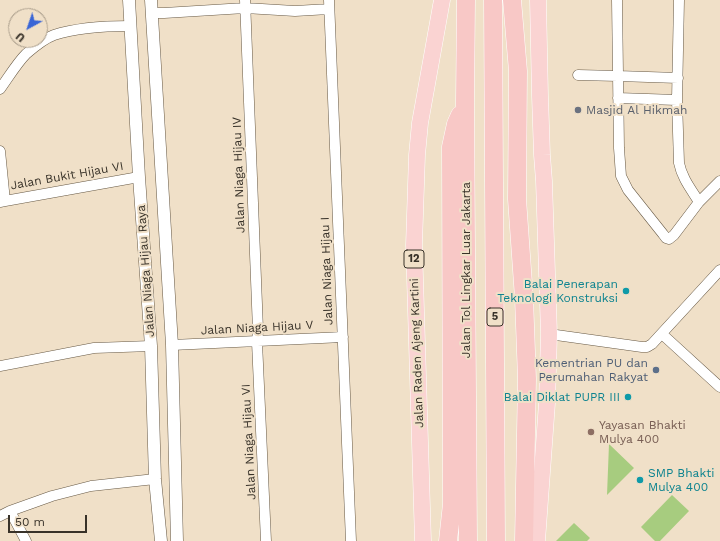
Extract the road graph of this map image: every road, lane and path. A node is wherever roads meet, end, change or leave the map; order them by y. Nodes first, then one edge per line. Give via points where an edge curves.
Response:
1 (129, 0) edge
2 (151, 0) edge
3 (442, 0) edge
4 (466, 0) edge
5 (493, 0) edge
6 (512, 0) edge
7 (538, 0) edge
8 (617, 0) edge
9 (679, 0) edge
10 (245, 4) edge
11 (329, 5) edge
12 (152, 13) junction
13 (130, 26) junction
14 (578, 76) dead end
15 (618, 76) junction
16 (678, 78) junction
17 (0, 89) edge
18 (618, 98) junction
19 (677, 100) junction
20 (465, 102) junction
21 (0, 151) edge
22 (139, 177) junction
23 (720, 181) edge
24 (2, 201) edge
25 (699, 202) junction
26 (720, 270) edge
27 (549, 334) junction
28 (662, 334) junction
29 (343, 337) junction
30 (257, 342) junction
31 (172, 345) junction
32 (151, 346) junction
33 (0, 366) edge
34 (720, 387) edge
35 (153, 409) junction
36 (173, 409) junction
37 (155, 479) junction
38 (10, 511) junction
39 (0, 516) edge
40 (26, 541) edge
41 (161, 541) edge
42 (177, 541) edge
43 (266, 541) edge
44 (351, 541) edge
45 (423, 541) edge
46 (448, 541) edge
47 (468, 541) edge
48 (496, 541) edge
49 (524, 541) edge
50 (537, 541) edge

1 - 13 street, Jalan Niaga Hijau Raya
2 - 12 street, Jalan Niaga Hijau Raya
3 - 45 highway, Jalan Raden Ajeng Kartini / 12 via 420,123 414,245
4 - 20 highway, Jalan Tol Lingkar Luar Jakarta
5 - 48 highway, 5
6 - 49 highway via 518,71 517,199 524,298 526,379
7 - 27 highway
8 - 15 street
9 - 16 street
10 - 11 street via 295,11
10 - 12 street
10 - 30 street, Jalan Niaga Hijau IV
11 - 29 street, Jalan Niaga Hijau I
12 - 31 street, Jalan Niaga Hijau Raya
13 - 17 street via 69,31 38,43 25,55
13 - 22 street, Jalan Niaga Hijau Raya
14 - 15 street
15 - 16 street
15 - 18 street
16 - 19 street
18 - 19 street
18 - 25 street via 621,176 628,190 666,238 674,235
19 - 25 street via 679,163 685,180
20 - 46 highway via 456,124 451,147 452,504
20 - 47 highway, Jalan Tol Lingkar Luar Jakarta
21 - 24 street
22 - 24 street, Jalan Bukit Hijau VI
22 - 32 street, Jalan Niaga Hijau Raya
23 - 25 street
26 - 28 street
27 - 28 street via 647,347
27 - 50 highway
28 - 34 street
29 - 30 street, Jalan Niaga Hijau V
29 - 44 street, Jalan Niaga Hijau I
30 - 31 street, Jalan Niaga Hijau V
30 - 43 street, Jalan Niaga Hijau VI
31 - 36 street, Jalan Niaga Hijau Raya
32 - 33 street via 94,348
32 - 35 street, Jalan Niaga Hijau Raya
35 - 36 street
35 - 37 street, Jalan Niaga Hijau Raya
36 - 42 street, Jalan Niaga Hijau Raya
37 - 38 street via 91,486
37 - 41 street, Jalan Niaga Hijau Raya
38 - 39 street
38 - 40 street

